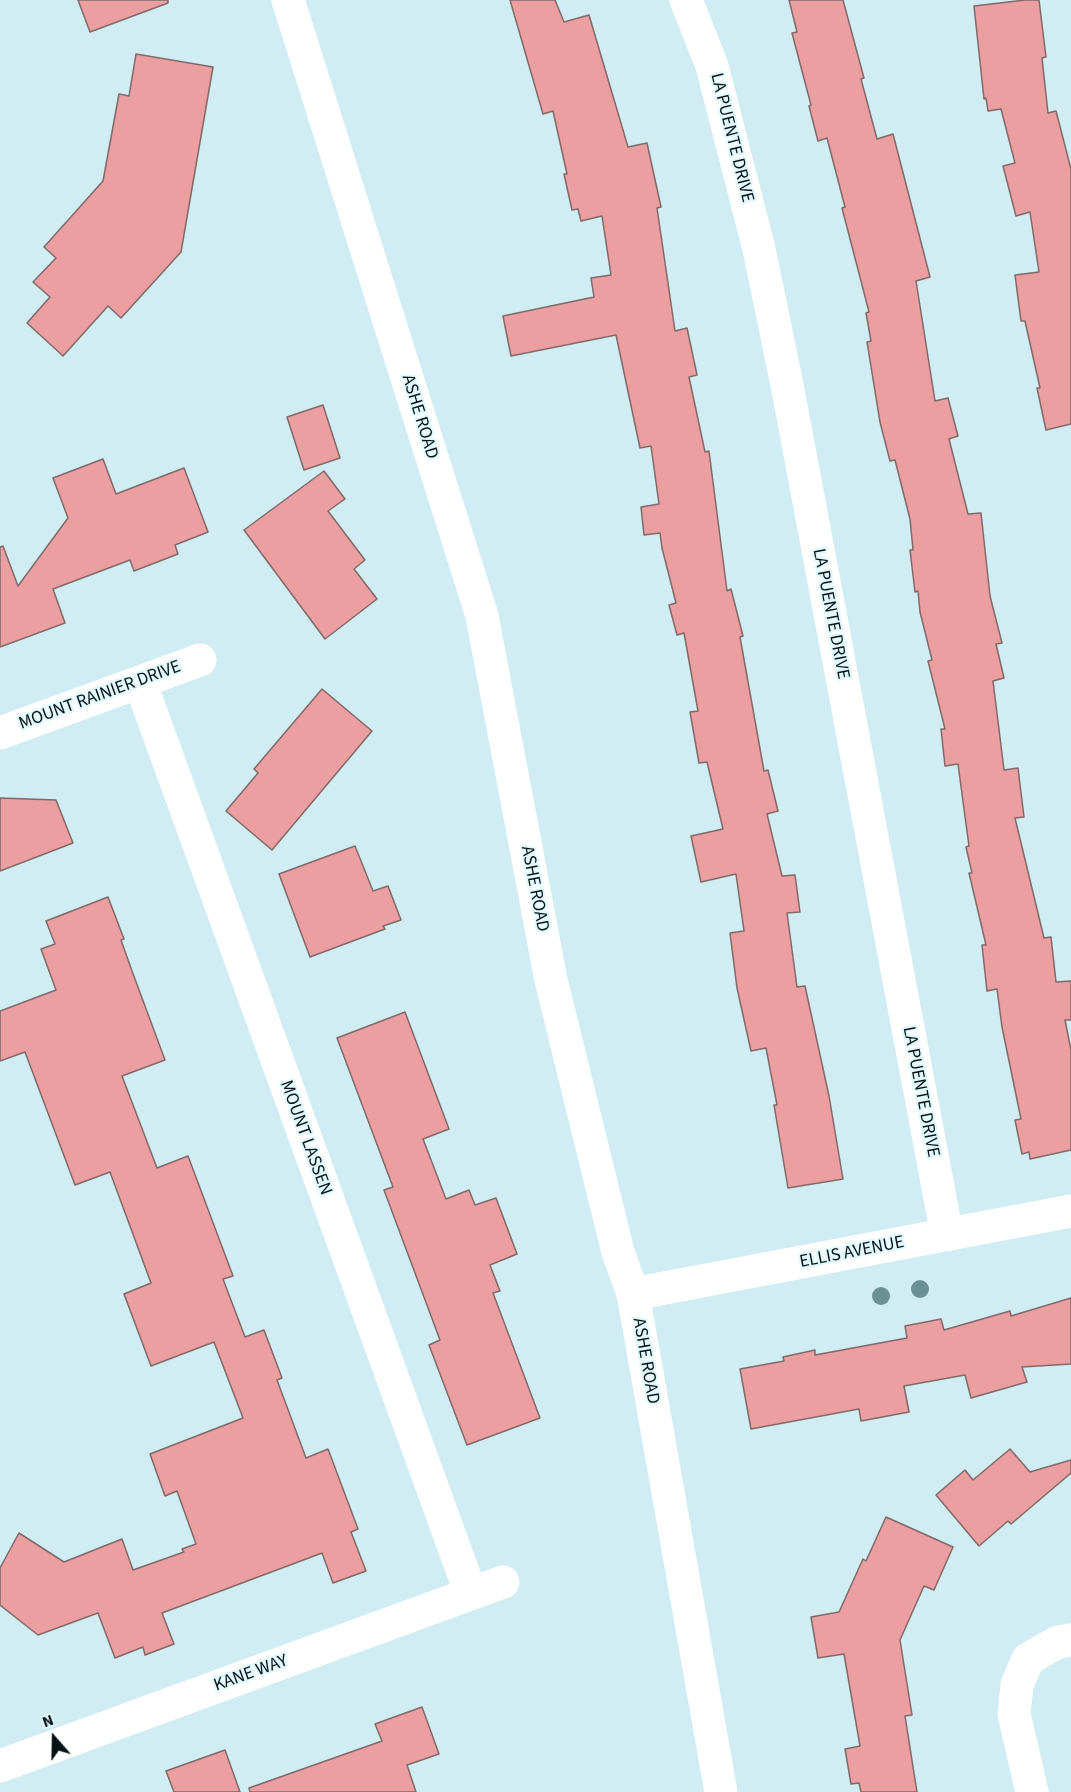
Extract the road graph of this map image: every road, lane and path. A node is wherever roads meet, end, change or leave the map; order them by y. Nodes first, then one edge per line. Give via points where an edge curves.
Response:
1 (288, 0) edge
2 (686, 0) edge
3 (200, 660) dead end
4 (140, 682) junction
5 (0, 733) edge
6 (1071, 1212) edge
7 (947, 1235) junction
8 (633, 1294) junction
9 (503, 1582) dead end
10 (471, 1594) junction
11 (1071, 1640) edge
12 (0, 1766) edge
13 (721, 1792) edge
14 (1032, 1792) edge

1 - 8 street, ASHE ROAD via 482,616 551,980 618,1252
2 - 7 street, LA PUENTE DRIVE via 712,66 759,249
3 - 4 street, MOUNT RAINIER DRIVE
4 - 5 street, MOUNT RAINIER DRIVE
4 - 10 street, MOUNT LASSEN
6 - 7 street, ELLIS AVENUE
7 - 8 street, ELLIS AVENUE
8 - 13 street, ASHE ROAD
9 - 10 street, KANE WAY
10 - 12 street, KANE WAY
11 - 14 street via 1058,1642 1028,1659 1017,1685 1014,1714

